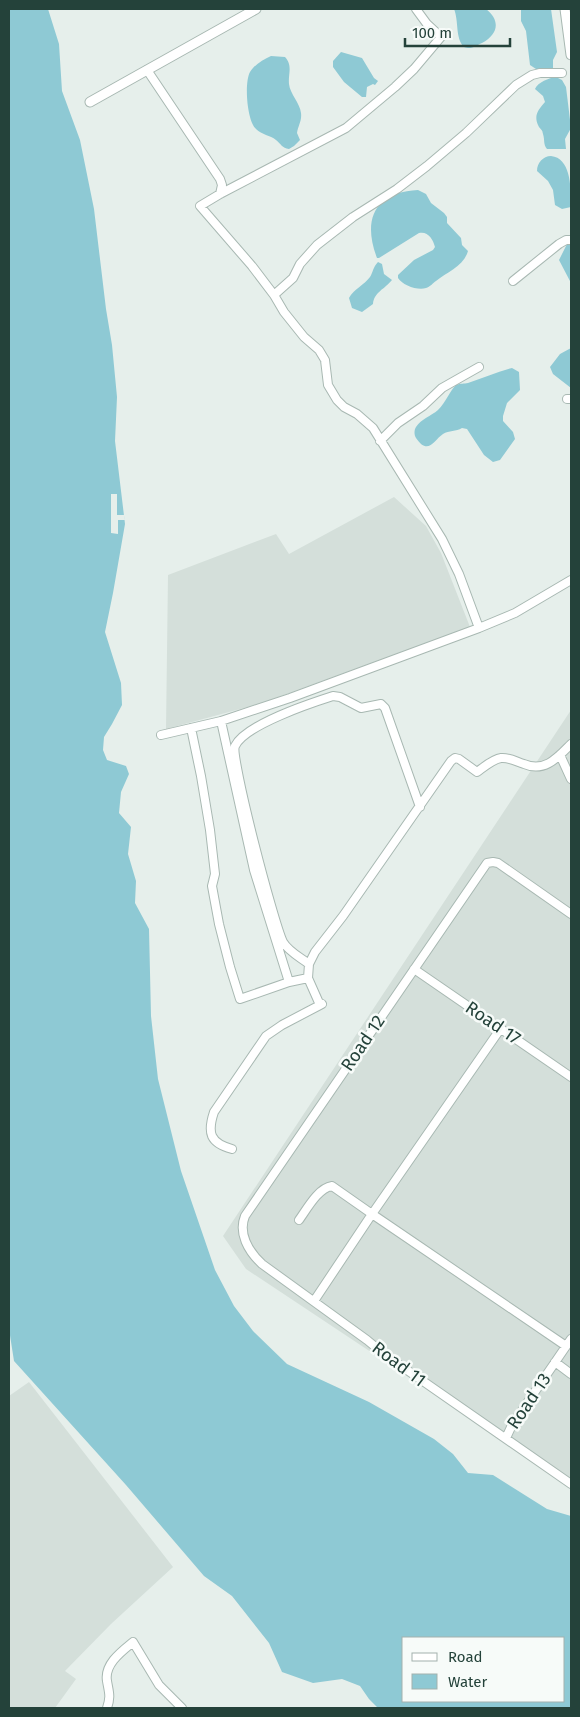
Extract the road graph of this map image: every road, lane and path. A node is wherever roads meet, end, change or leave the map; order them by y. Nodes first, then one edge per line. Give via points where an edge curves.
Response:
1 (256, 9) edge
2 (416, 9) edge
3 (565, 9) edge
4 (571, 55) edge
5 (146, 70) junction
6 (562, 73) dead end
7 (90, 102) dead end
8 (220, 194) junction
9 (571, 240) edge
10 (513, 281) dead end
11 (274, 295) junction
12 (479, 367) dead end
13 (380, 441) junction
14 (571, 580) edge
15 (479, 628) junction
16 (222, 720) junction
17 (191, 728) junction
18 (161, 735) dead end
19 (571, 744) edge
20 (560, 755) junction
21 (571, 779) edge
22 (420, 807) junction
23 (571, 914) edge
24 (309, 964) junction
25 (414, 969) junction
26 (308, 978) junction
27 (289, 982) junction
28 (501, 1028) junction
29 (571, 1077) edge
30 (232, 1149) dead end
31 (372, 1214) junction
32 (299, 1220) dead end
33 (242, 1230) joint
34 (314, 1301) junction
35 (569, 1342) edge
36 (555, 1362) junction
37 (571, 1374) edge
38 (506, 1438) junction
39 (571, 1484) edge
40 (107, 1708) edge
41 (182, 1708) edge

1 - 5 street
2 - 8 street via 441,37 414,69 346,128
3 - 4 street
5 - 7 street
5 - 8 street via 220,178
6 - 11 street via 532,75 516,85 427,166 317,245 300,264 293,278
8 - 11 street via 200,206
9 - 10 street via 559,244
11 - 13 street via 284,312 325,360 328,385 337,400 366,422
12 - 13 street via 442,388
13 - 15 street via 442,539
14 - 15 street via 515,614
15 - 16 street via 315,690
16 - 17 street
16 - 27 street via 254,870
17 - 18 street
17 - 27 street via 210,830 215,874 212,886 240,999
19 - 20 street
20 - 21 street
20 - 22 street via 541,767 500,758 477,772 454,758
22 - 24 street
22 - 24 street via 381,704 361,708 333,696 245,733 234,747 249,822 282,940 287,948
23 - 25 street, Road 12 via 498,863 487,864
24 - 26 street
25 - 28 street, Road 17
25 - 33 street, Road 12 via 246,1216
26 - 27 street
26 - 30 street via 321,1004 266,1036 214,1112 210,1123 213,1139
28 - 29 street, Road 17
28 - 31 street
31 - 32 street via 332,1186 317,1196
31 - 34 street
31 - 35 street
33 - 34 street, Road 11 via 254,1257
34 - 38 street, Road 11
35 - 36 street, Road 13
36 - 37 street
36 - 38 street, Road 13 via 512,1424
38 - 39 street, Road 11
40 - 41 street via 110,1699 106,1680 108,1669 133,1642 159,1685

